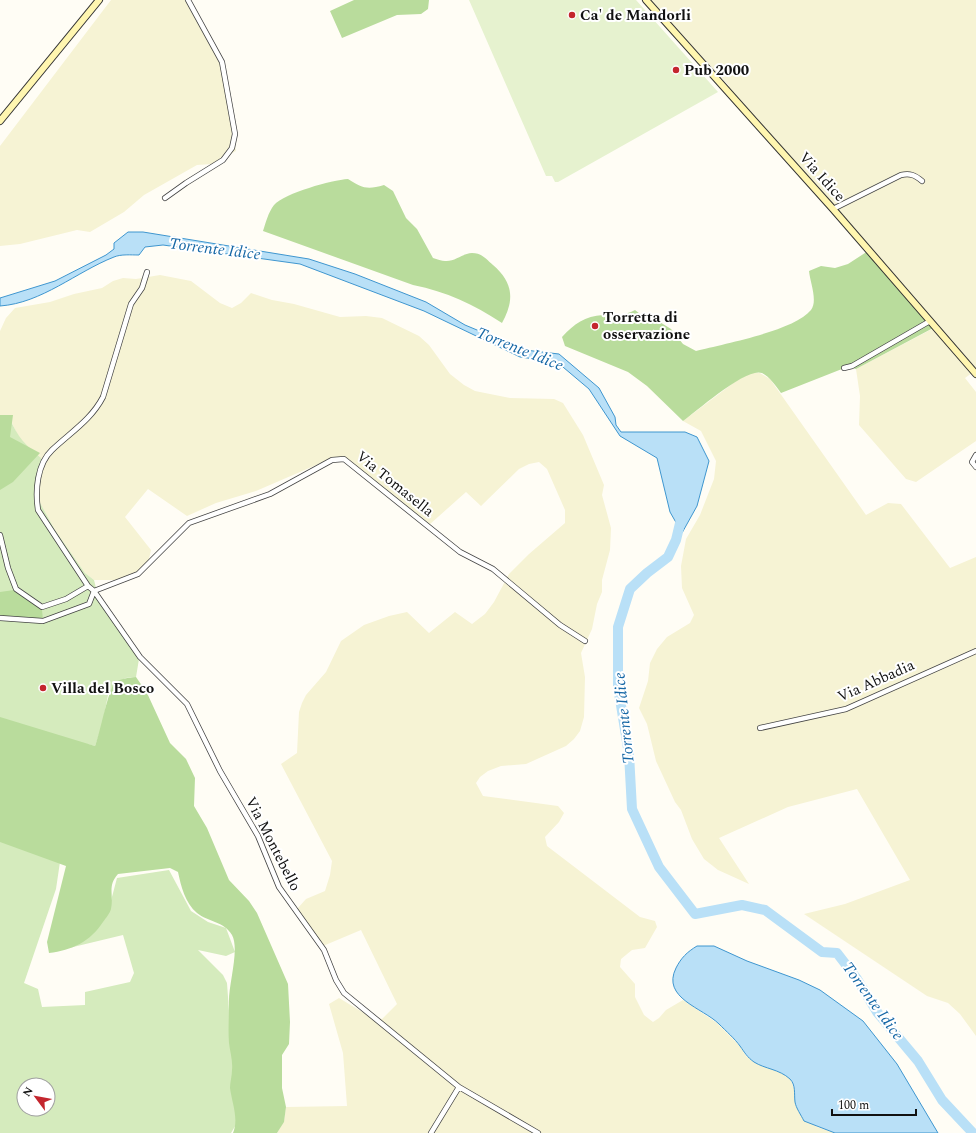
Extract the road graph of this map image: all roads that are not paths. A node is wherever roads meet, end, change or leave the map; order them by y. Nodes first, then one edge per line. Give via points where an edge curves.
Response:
1 (99, 0) edge
2 (188, 0) edge
3 (646, 0) edge
4 (0, 121) edge
5 (922, 181) dead end
6 (165, 198) dead end
7 (833, 209) junction
8 (147, 272) dead end
9 (930, 321) junction
10 (844, 368) dead end
11 (976, 374) edge
12 (976, 455) edge
13 (976, 467) edge
14 (0, 535) edge
15 (88, 586) junction
16 (94, 591) junction
17 (0, 618) edge
18 (585, 641) dead end
19 (976, 651) edge
20 (760, 728) dead end
21 (459, 1087) junction
22 (431, 1133) edge
23 (538, 1133) edge

1 - 4 main road
2 - 6 street via 222,62 235,134 232,148 222,160
3 - 7 main road, Via Idice
5 - 7 street via 917,176 901,175
7 - 9 main road, Via Idice
8 - 15 street, Via Montebello via 142,288 131,304 98,408 86,422 51,451 42,466 36,496 38,510
9 - 10 street via 852,366
9 - 11 main road, Via Idice
12 - 13 street via 972,462
14 - 15 street via 16,589 42,607 66,599
15 - 16 street, Via Montebello
16 - 17 street via 89,604 44,621
16 - 18 street, Via Tomasella via 138,574 189,523 270,494 332,460 344,459 460,552 493,569 560,625
16 - 21 street, Via Montebello via 140,657 187,704 220,770 258,836 279,887 324,950 344,993
19 - 20 street, Via Abbadia via 846,709
21 - 22 street
21 - 23 street, Via Montebello

